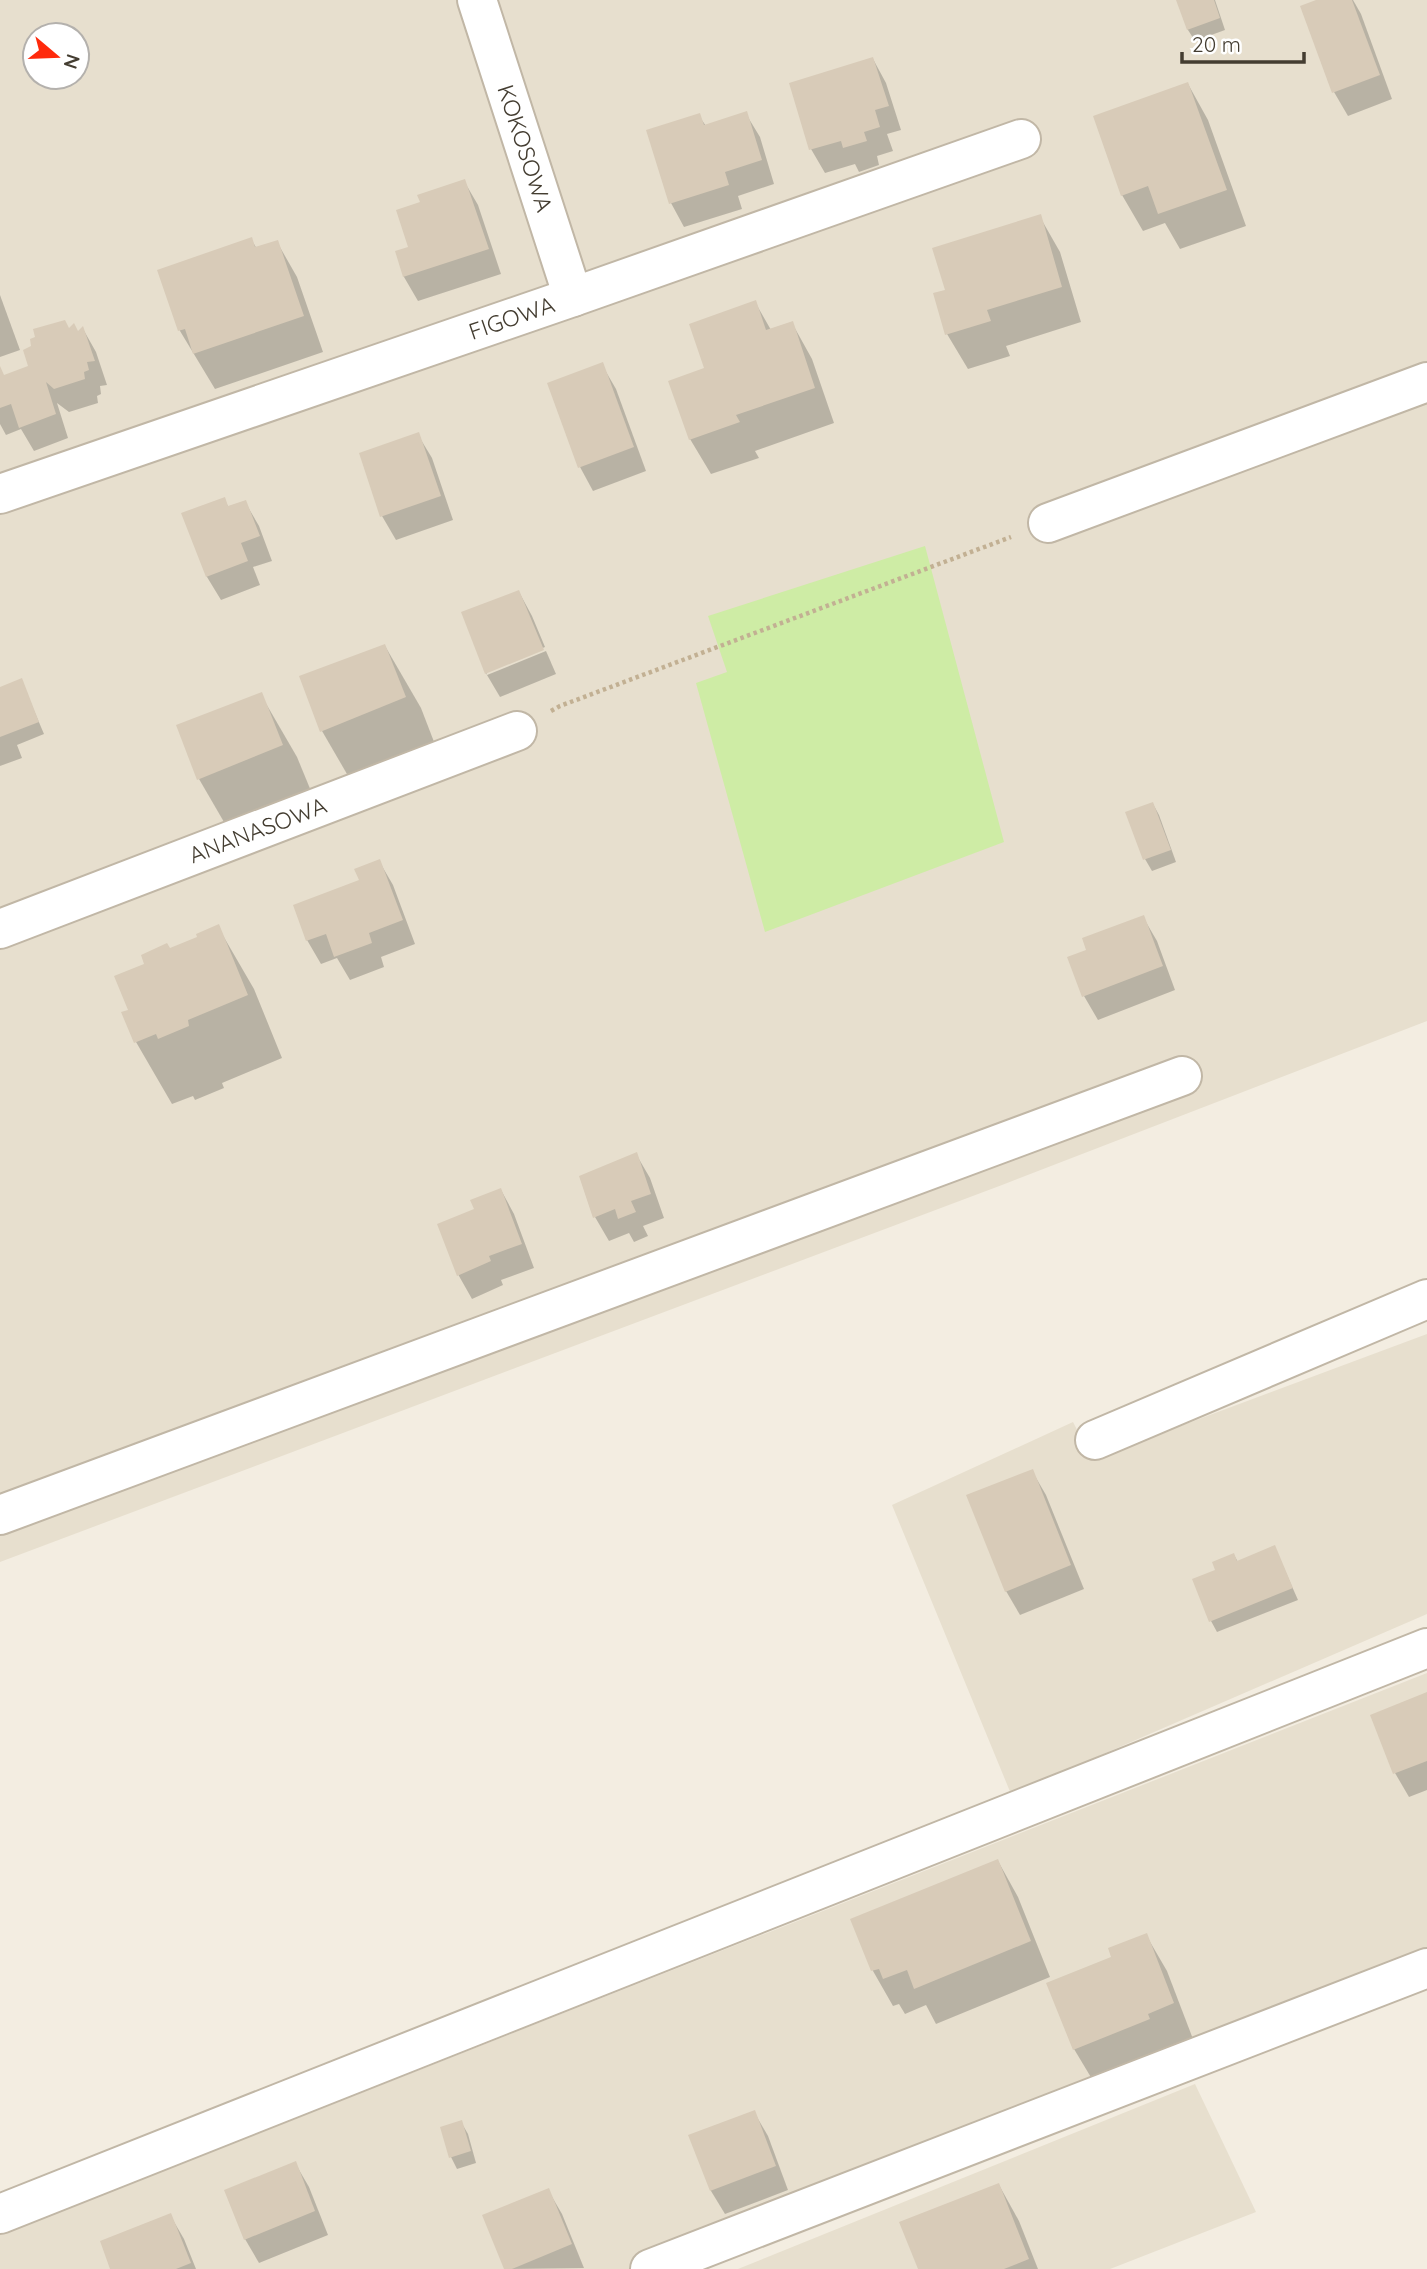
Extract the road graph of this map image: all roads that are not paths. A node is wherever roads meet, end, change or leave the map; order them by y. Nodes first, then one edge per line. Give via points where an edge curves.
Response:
1 (477, 0) edge
2 (1021, 139) dead end
3 (573, 297) junction
4 (1427, 382) edge
5 (0, 494) edge
6 (1048, 523) road end
7 (517, 731) road end
8 (0, 929) edge
9 (1182, 1076) dead end
10 (1427, 1299) edge
11 (1095, 1440) dead end
12 (0, 1516) edge
13 (1427, 1648) edge
14 (1427, 1968) edge
15 (0, 2214) edge
16 (650, 2269) edge

1 - 3 street, KOKOSOWA
2 - 3 street, FIGOWA
3 - 5 street, FIGOWA
4 - 6 street
7 - 8 street, ANANASOWA
9 - 12 street
10 - 11 street
13 - 15 street
14 - 16 street

